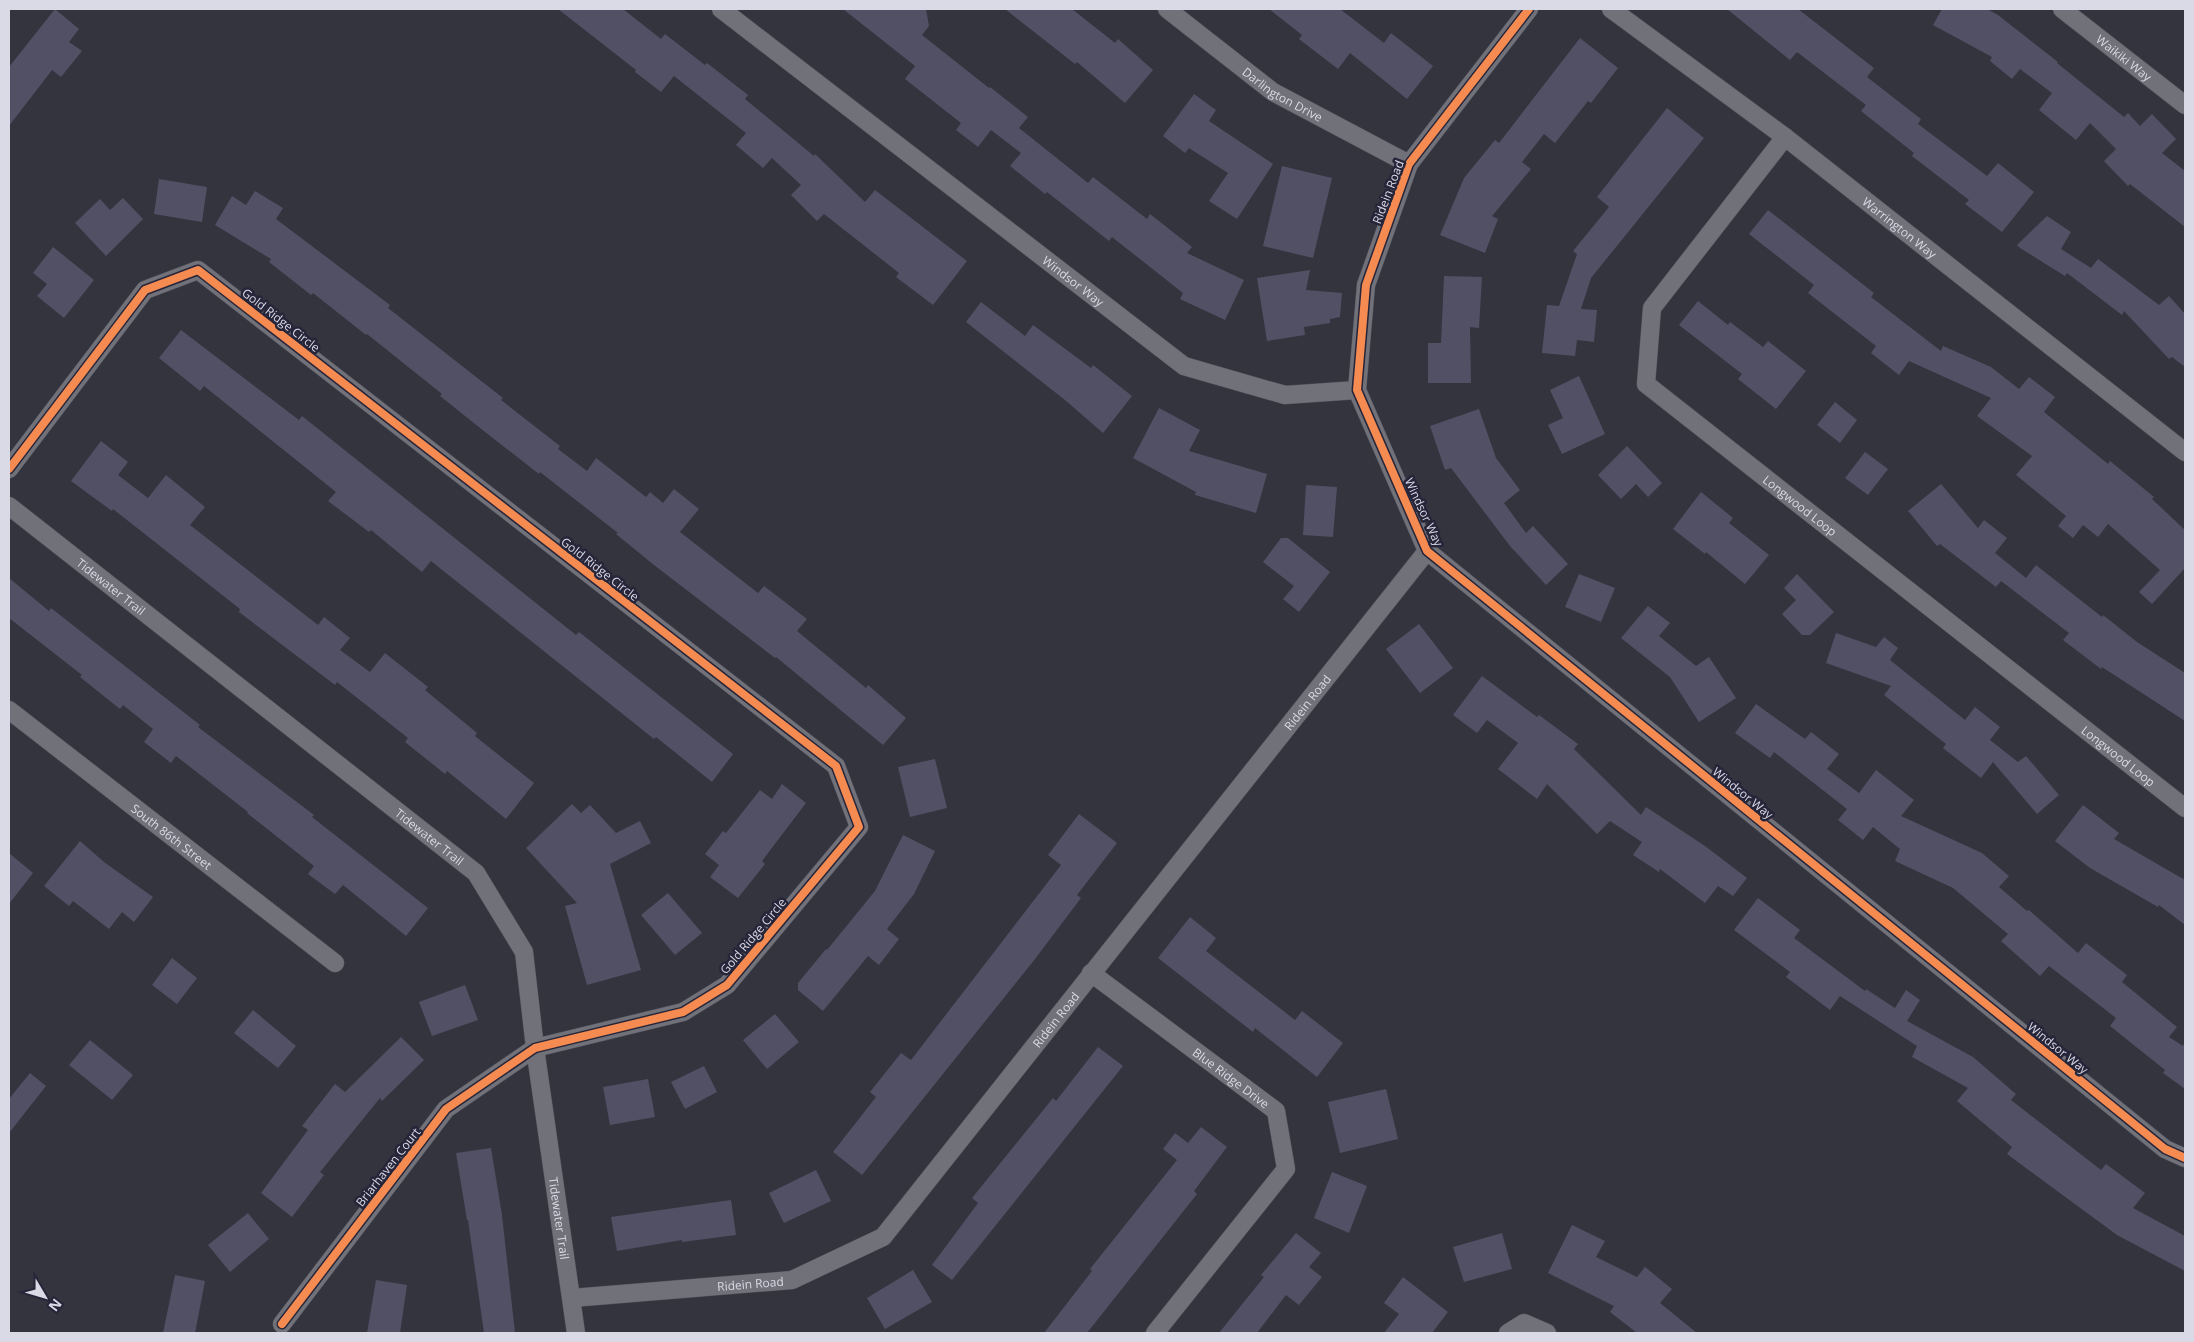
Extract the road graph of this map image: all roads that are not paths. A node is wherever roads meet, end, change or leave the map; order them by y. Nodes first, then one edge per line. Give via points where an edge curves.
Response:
1 (721, 9) edge
2 (1167, 9) edge
3 (1529, 9) edge
4 (1611, 9) edge
5 (2062, 9) edge
6 (2185, 105) edge
7 (1785, 137) junction
8 (1408, 164) junction
9 (1357, 390) junction
10 (2185, 452) edge
11 (9, 469) edge
12 (9, 506) edge
13 (1427, 551) junction
14 (9, 710) edge
15 (2185, 808) edge
16 (335, 963) dead end
17 (1091, 973) junction
18 (535, 1048) junction
19 (2185, 1158) edge
20 (572, 1298) junction
21 (282, 1324) dead end
22 (576, 1333) edge
23 (1155, 1333) edge
24 (1508, 1333) edge
25 (1548, 1333) edge

1 - 9 street, Windsor Way via 1184,366 1285,395
2 - 8 street, Darlington Drive via 1274,92
3 - 8 street, Ridein Road
4 - 7 street, Warrington Way
5 - 6 street, Waikiki Way
7 - 10 street, Warrington Way
7 - 15 street, Longwood Loop via 1652,308 1646,384
8 - 9 street, Ridein Road via 1366,285
9 - 13 street, Windsor Way
11 - 18 street, Gold Ridge Circle via 145,290 198,270 836,766 860,828 727,985 683,1012
12 - 18 street, Tidewater Trail via 476,873 524,952
13 - 17 street, Ridein Road
13 - 19 street, Windsor Way via 2165,1149
14 - 16 street, South 86th Street
17 - 20 street, Ridein Road via 883,1237 792,1280
17 - 23 street, Blue Ridge Drive via 1276,1110 1286,1169
18 - 20 street, Tidewater Trail
18 - 21 street, Briarhaven Court via 446,1109
20 - 22 street, Tidewater Trail
24 - 25 street via 1524,1323

